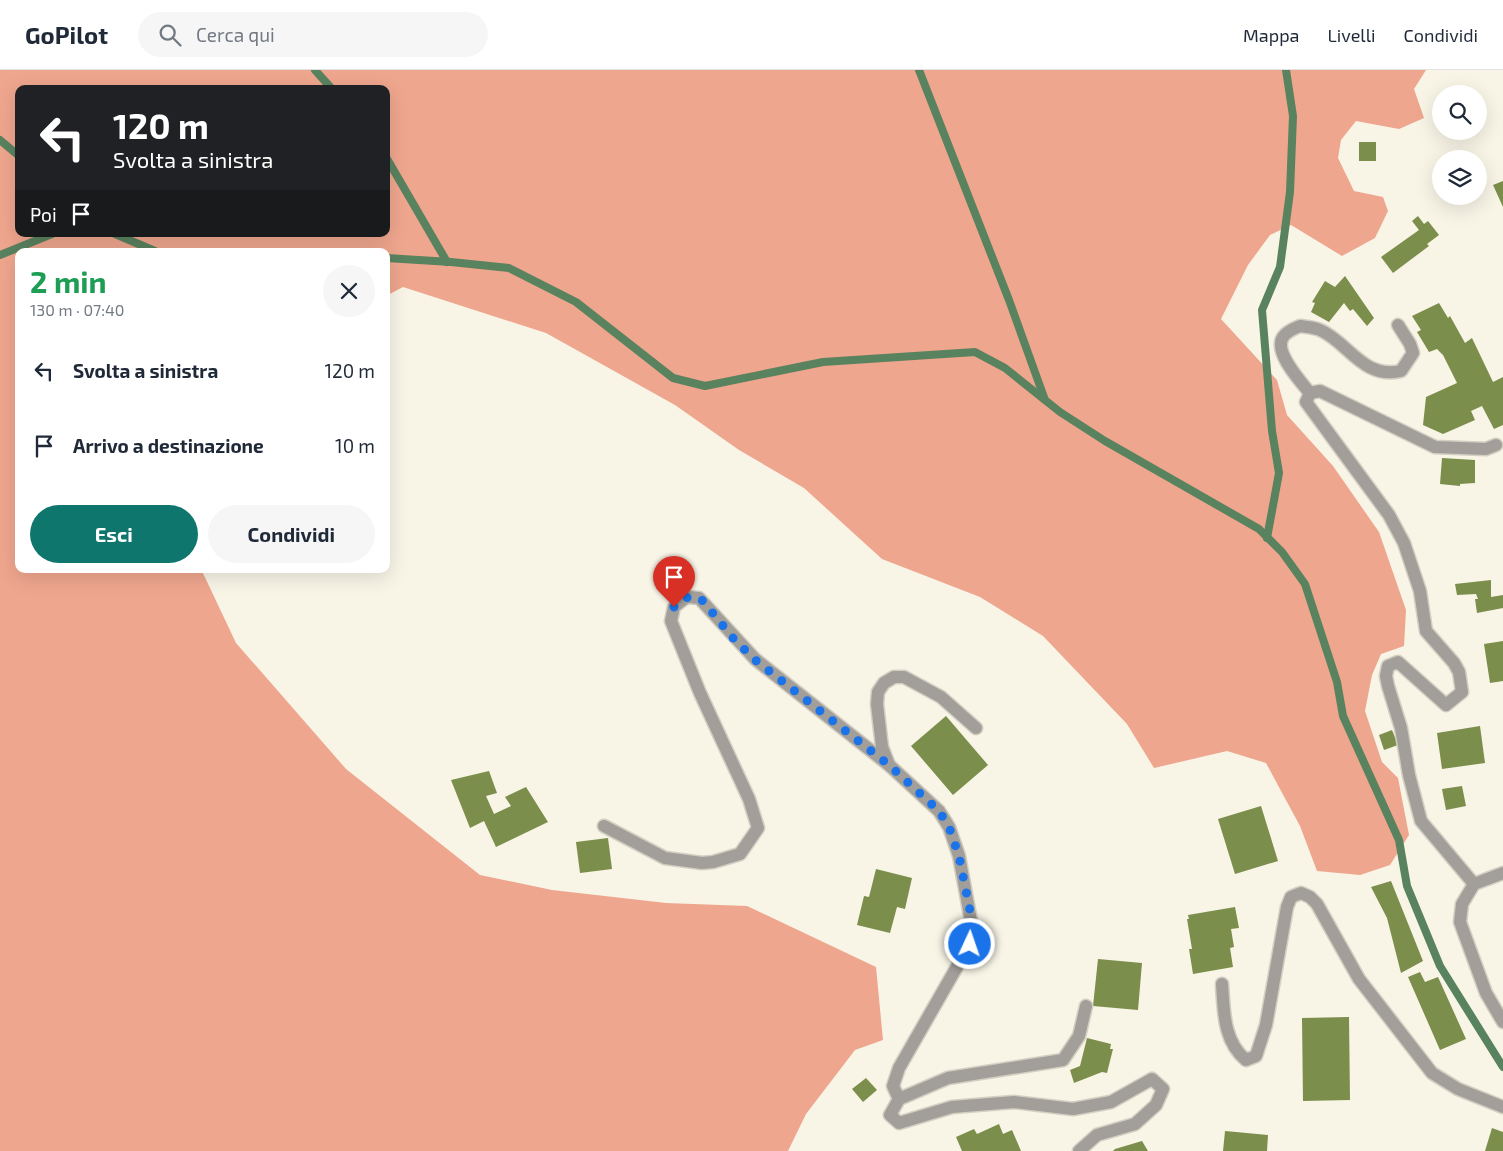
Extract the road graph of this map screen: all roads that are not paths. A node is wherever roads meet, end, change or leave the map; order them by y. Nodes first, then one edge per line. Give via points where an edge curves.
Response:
1 (1398, 325) dead end
2 (1310, 393) junction
3 (1496, 445) dead end
4 (976, 728) dead end
5 (889, 765) junction
6 (604, 826) dead end
7 (1503, 872) edge
8 (1474, 884) junction
9 (1222, 984) dead end
10 (1086, 1006) dead end
11 (1503, 1022) edge
12 (899, 1099) junction
13 (1503, 1107) edge
14 (1079, 1151) edge

1 - 2 street via 1413,353 1401,371 1391,373 1371,368 1320,330 1300,326 1283,337 1281,348 1290,368
2 - 3 street via 1320,391 1435,447 1486,449
2 - 8 street via 1306,402 1311,410 1389,515 1404,543 1420,590 1426,631 1459,672 1462,692 1446,705 1398,662 1388,666 1386,676 1401,728 1420,821
4 - 5 street via 941,697 904,677 894,677 878,692 877,704 882,747
5 - 6 street via 754,659 703,601 688,597 674,607 671,621 749,799 758,828 740,854 702,862 665,858
5 - 12 street via 939,811 949,827 959,856 972,921 970,944 964,958 899,1068 893,1086
7 - 8 street
8 - 11 street via 1462,904 1460,922 1486,993
9 - 13 street via 1224,1018 1232,1044 1246,1060 1256,1056 1266,1026 1287,907 1291,897 1301,893 1317,904 1359,979 1432,1073 1458,1089
10 - 12 street via 1079,1036 1063,1060 948,1078
12 - 14 street via 890,1115 899,1122 952,1107 1014,1102 1073,1109 1111,1102 1152,1080 1163,1089 1156,1105 1135,1124 1097,1135

